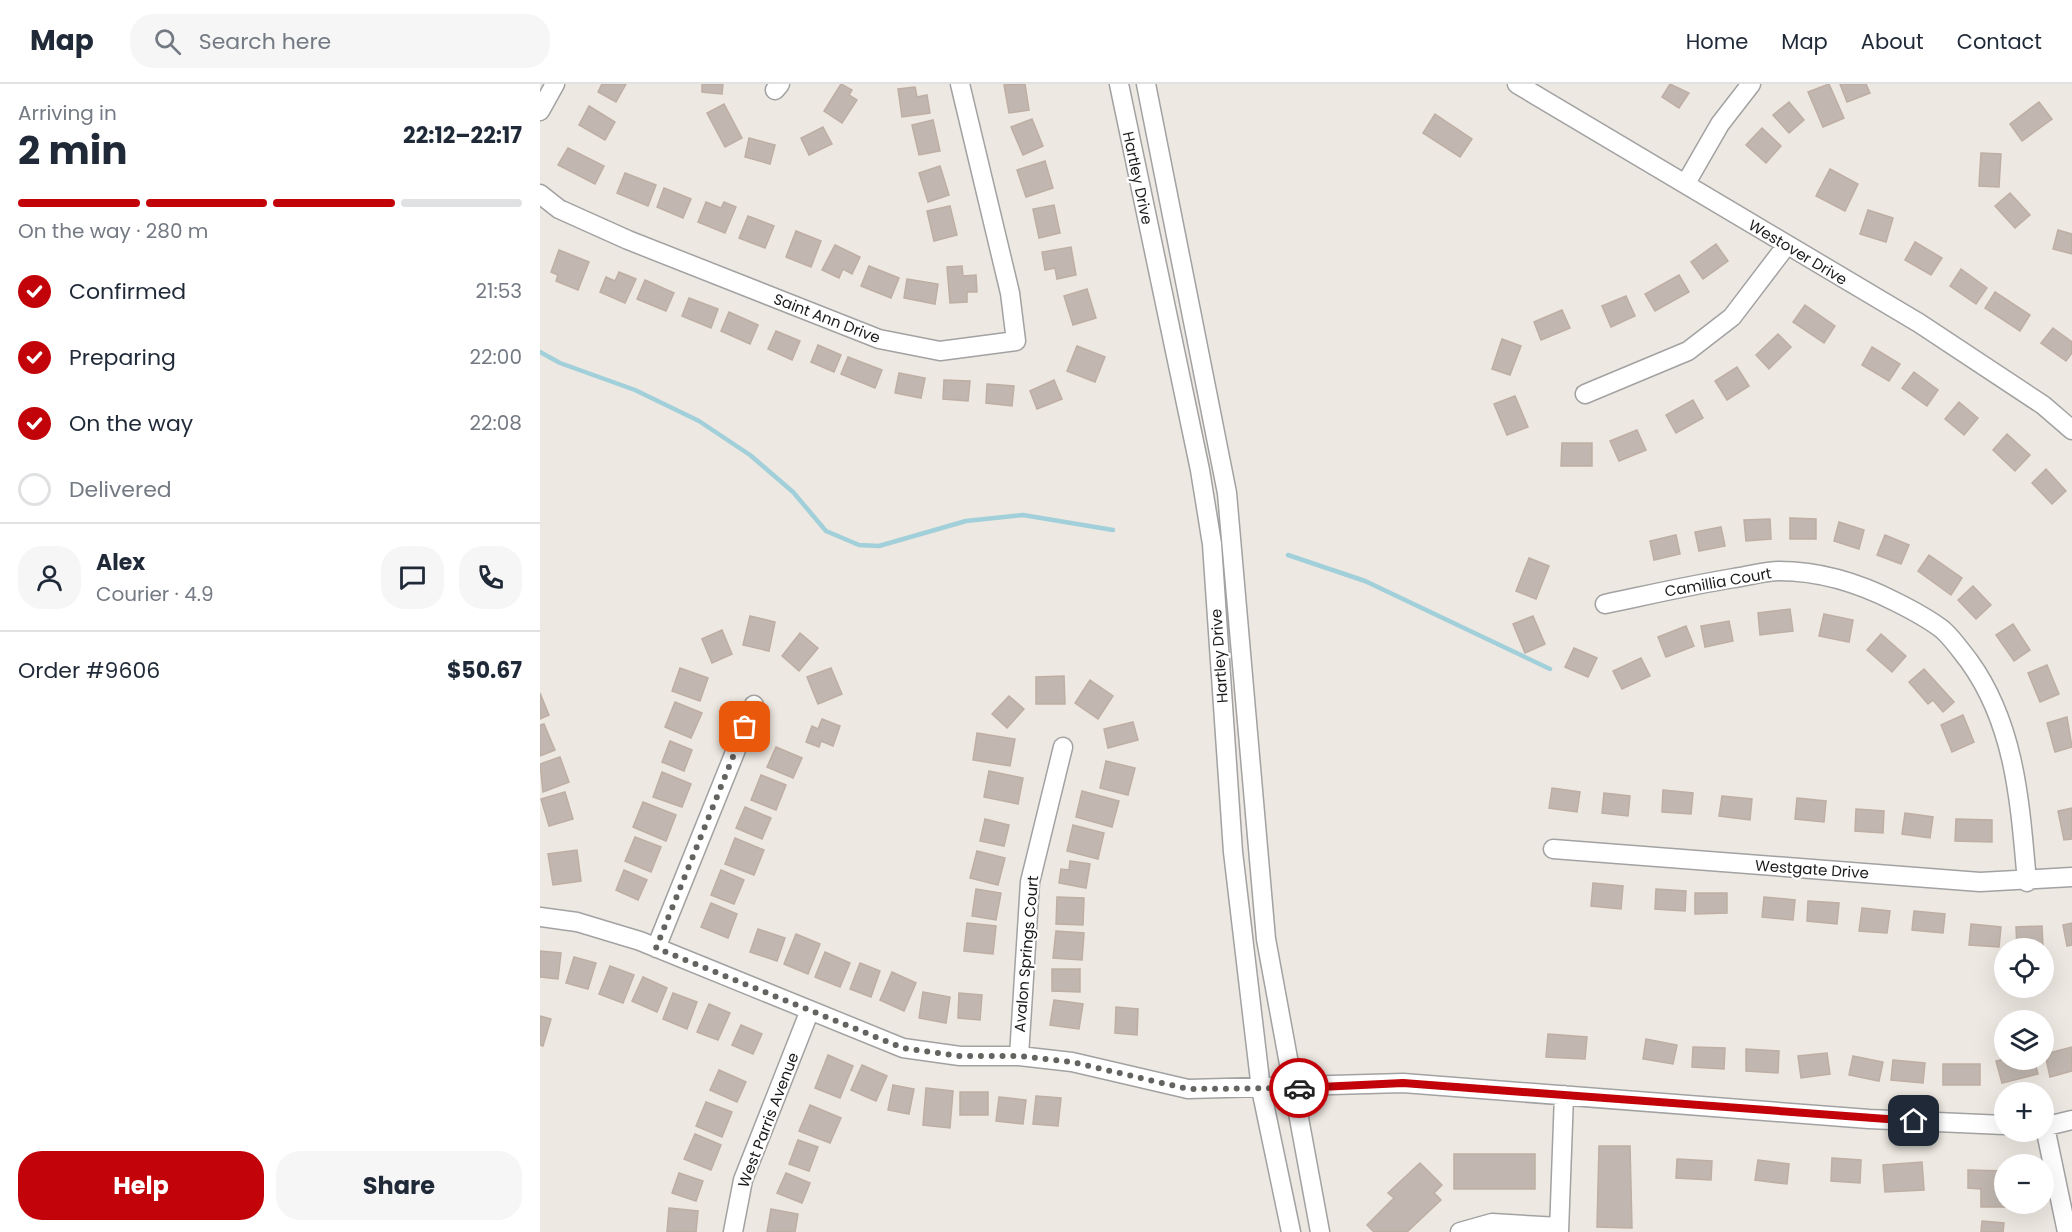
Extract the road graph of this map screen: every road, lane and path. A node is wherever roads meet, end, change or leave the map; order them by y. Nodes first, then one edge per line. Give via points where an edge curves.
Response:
1 (555, 84) edge
2 (960, 84) edge
3 (1119, 84) edge
4 (1146, 84) edge
5 (1517, 84) edge
6 (1751, 84) edge
7 (540, 111) edge
8 (1686, 183) junction
9 (540, 194) edge
10 (1786, 246) junction
11 (1585, 394) dead end
12 (2072, 430) edge
13 (1605, 604) dead end
14 (754, 705) dead end
15 (1063, 747) dead end
16 (1552, 849) dead end
17 (2072, 877) edge
18 (2027, 882) junction
19 (540, 917) edge
20 (656, 948) junction
21 (810, 1010) junction
22 (1019, 1056) junction
23 (1294, 1088) junction
24 (1261, 1089) junction
25 (1564, 1095) junction
26 (2072, 1120) edge
27 (2054, 1124) edge
28 (1994, 1125) edge
29 (2047, 1142) edge
30 (1559, 1230) edge
31 (733, 1232) edge
32 (1291, 1232) edge
33 (1320, 1232) edge
34 (1460, 1232) edge
35 (2067, 1232) edge

1 - 7 street
2 - 9 street, Saint Ann Drive via 1010,293 1016,341 939,351 879,339 628,240 559,209
3 - 24 street, Hartley Drive via 1212,544 1233,852
4 - 23 street, Hartley Drive via 1227,493 1266,939
5 - 8 street, Westover Drive
6 - 8 street via 1720,124
8 - 10 street, Westover Drive
10 - 11 street via 1732,317 1688,351
10 - 12 street, Westover Drive via 1919,324 2043,405
13 - 18 street, Camillia Court via 1777,571 1820,574 1864,585 1918,613 1944,631 1958,647 1982,679 1997,710 2010,745
14 - 20 street
15 - 22 street, Avalon Springs Court via 1030,882
16 - 18 street, Westgate Drive via 1980,882
17 - 18 street, Westgate Drive
19 - 20 street via 577,922
20 - 21 street
21 - 22 street via 903,1048 960,1056
21 - 31 street, West Parris Avenue via 743,1180
22 - 24 street via 1072,1062 1188,1089
23 - 24 street
23 - 25 street via 1403,1083
23 - 33 street, Hartley Drive
24 - 32 street, Hartley Drive
25 - 28 street via 1869,1119
25 - 30 street
26 - 27 street
29 - 35 street
30 - 34 street via 1492,1222

